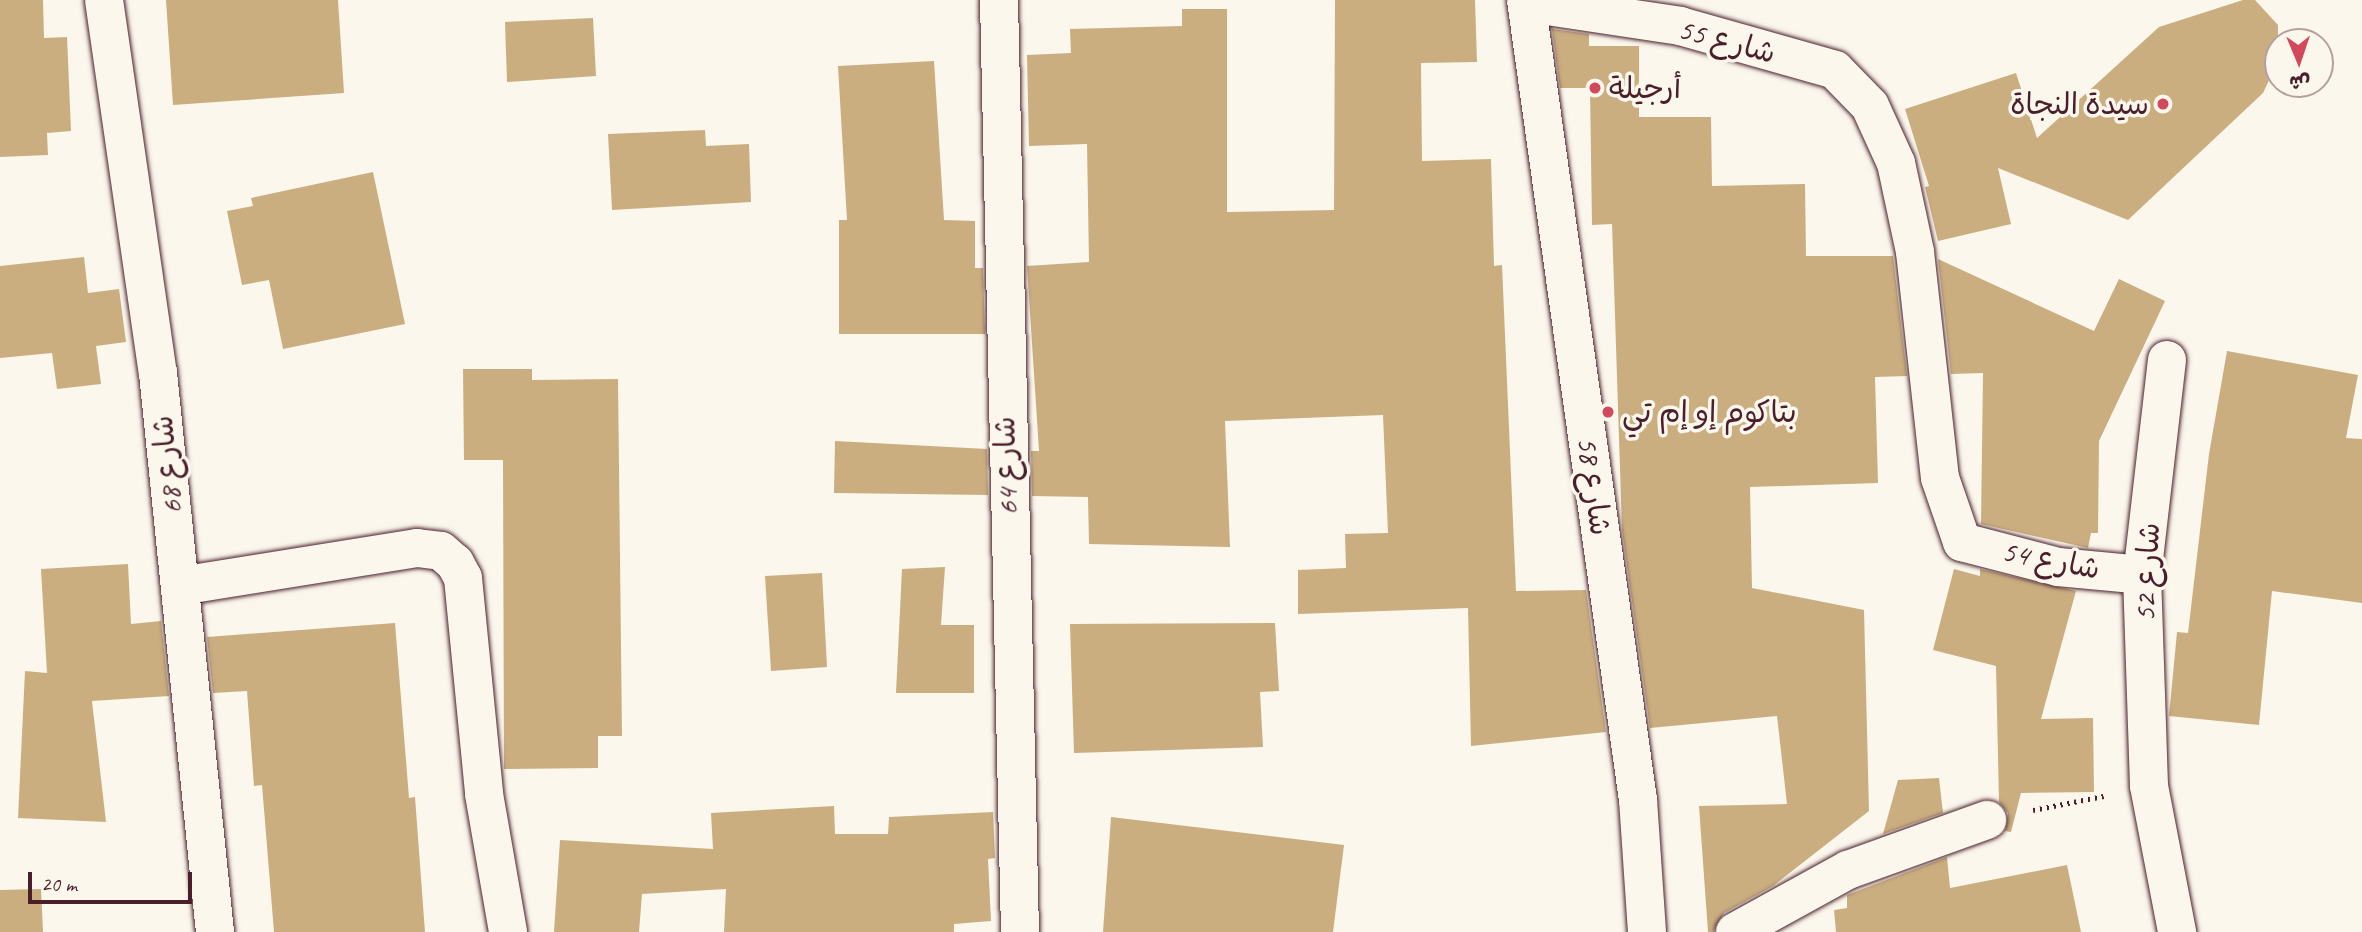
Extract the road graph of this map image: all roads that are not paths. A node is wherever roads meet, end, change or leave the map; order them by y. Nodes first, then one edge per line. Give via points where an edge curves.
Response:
1 (104, 0) edge
2 (999, 0) edge
3 (1526, 1) edge
4 (2167, 360) dead end
5 (1962, 542) joint
6 (2142, 575) junction
7 (180, 586) junction
8 (1987, 820) road end
9 (215, 932) edge
10 (508, 932) edge
11 (1020, 932) edge
12 (1647, 932) edge
13 (1735, 932) edge
14 (2177, 932) edge

1 - 7 street, شارع 68 via 158,373
2 - 11 street, شارع 64
3 - 5 street, شارع 55 via 1680,26 1835,70 1870,106 1896,163 1915,252 1940,478
3 - 12 street, شارع 58 via 1638,800
4 - 6 street, شارع 52
5 - 6 street, شارع 54 via 2058,567
6 - 14 street, شارع 52 via 2149,786
7 - 9 street, شارع 68
7 - 10 street via 417,548 441,551 455,562 463,578 484,794
8 - 13 street via 1848,870

